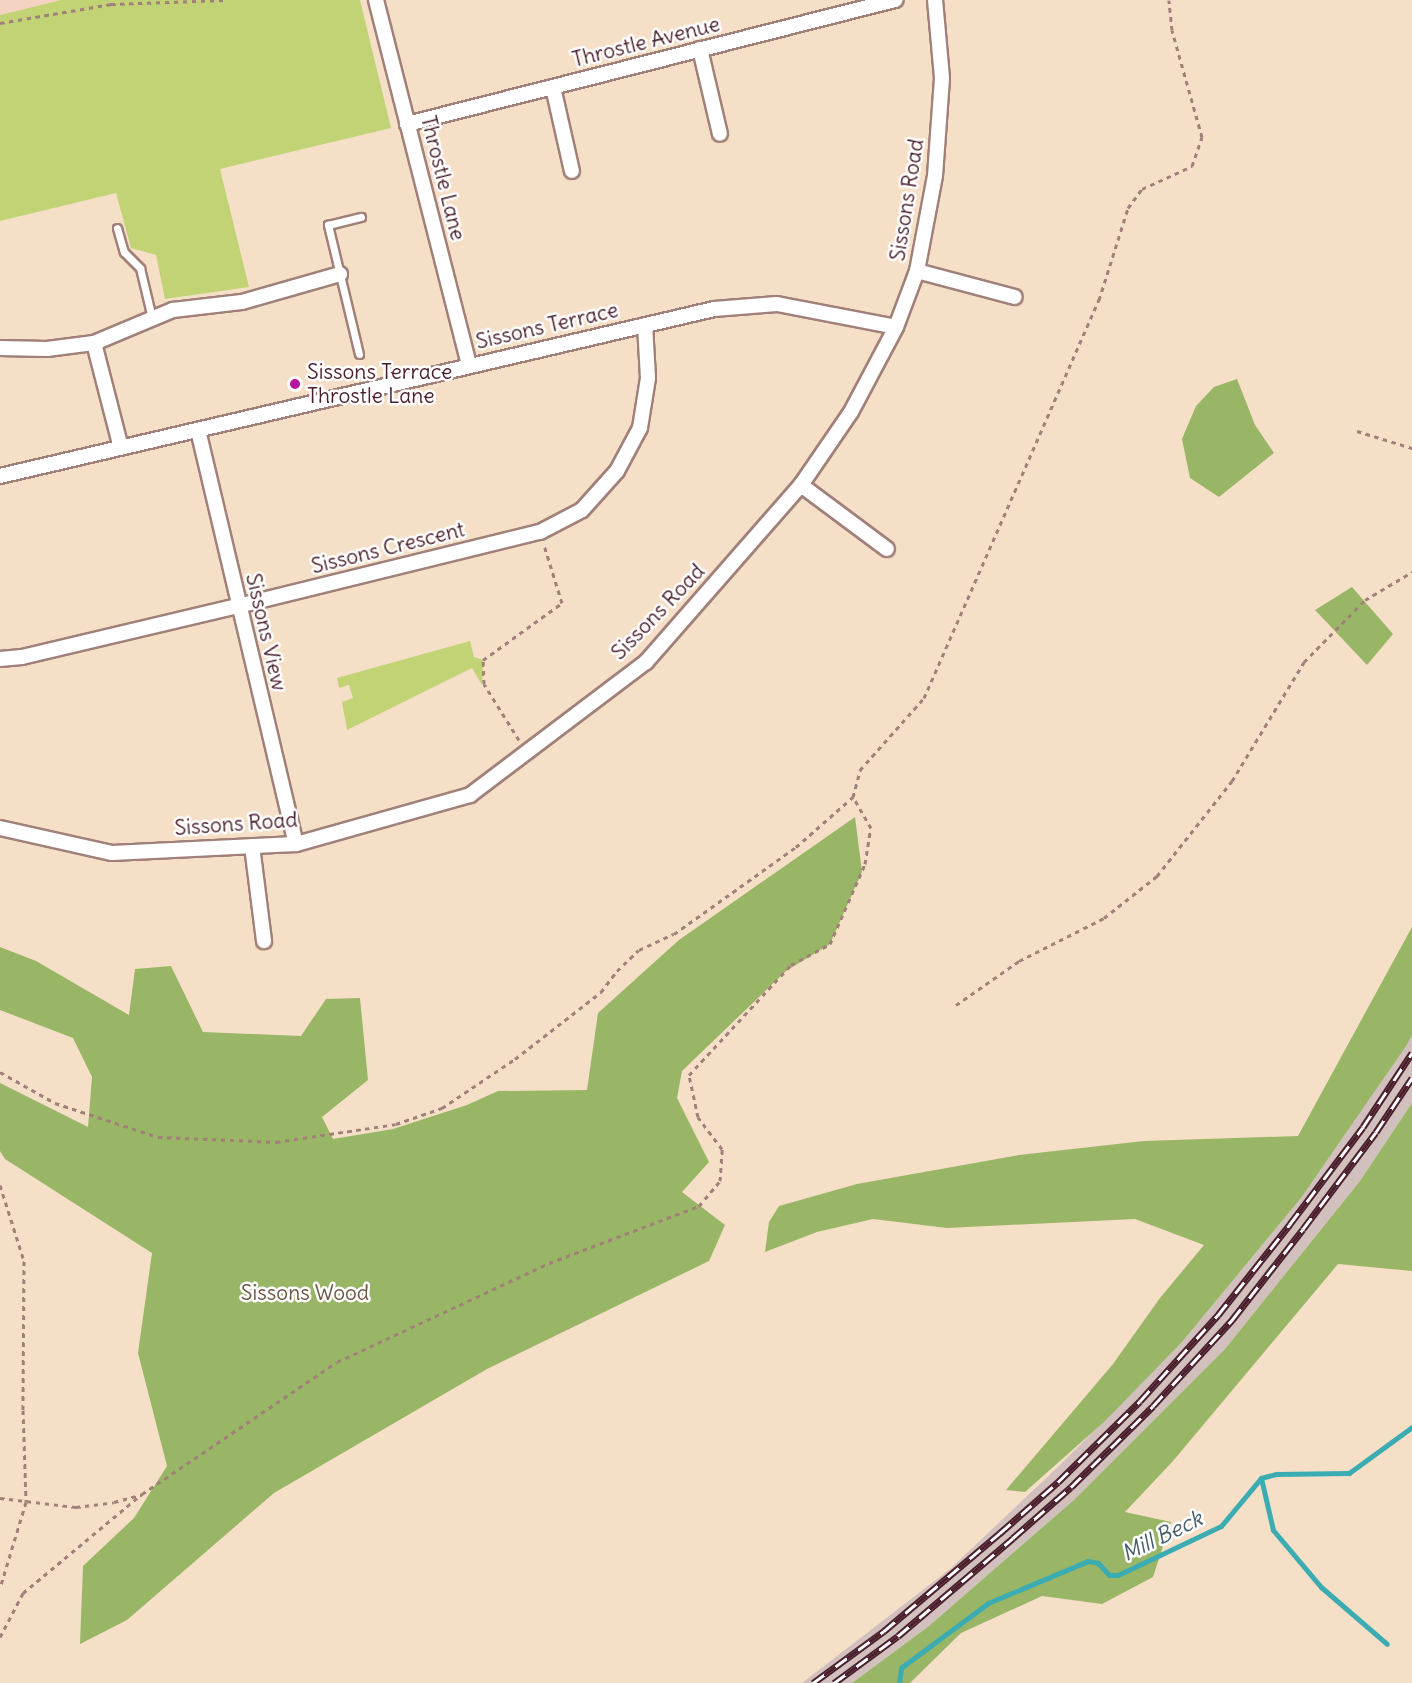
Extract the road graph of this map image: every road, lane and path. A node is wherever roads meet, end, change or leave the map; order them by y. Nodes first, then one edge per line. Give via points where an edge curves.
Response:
1 (225, 0) edge
2 (376, 0) edge
3 (895, 0) edge
4 (935, 0) edge
5 (1169, 0) edge
6 (2, 22) edge
7 (700, 49) junction
8 (553, 87) junction
9 (407, 124) junction
10 (720, 134) dead end
11 (572, 171) dead end
12 (361, 217) dead end
13 (117, 228) dead end
14 (917, 271) junction
15 (340, 274) junction
16 (1015, 297) dead end
17 (152, 318) junction
18 (645, 325) junction
19 (896, 327) junction
20 (94, 343) junction
21 (0, 348) edge
22 (359, 354) dead end
23 (469, 365) junction
24 (198, 430) junction
25 (1357, 430) dead end
26 (121, 448) junction
27 (1412, 448) edge
28 (0, 476) edge
29 (801, 485) junction
30 (540, 532) junction
31 (887, 549) dead end
32 (1412, 572) edge
33 (238, 606) junction
34 (0, 659) edge
35 (526, 752) junction
36 (853, 797) junction
37 (0, 828) edge
38 (296, 844) junction
39 (252, 846) junction
40 (264, 941) dead end
41 (956, 1005) dead end
42 (0, 1072) edge
43 (0, 1185) edge
44 (142, 1494) junction
45 (0, 1498) edge
46 (26, 1502) junction
47 (0, 1587) edge
48 (0, 1637) edge

1 - 6 path via 111,4
2 - 9 street, Throstle Lane
3 - 7 street, Throstle Avenue
4 - 14 street, Sissons Road via 942,78 935,176
5 - 36 path via 1172,30 1202,137 1192,166 1142,189 1128,208 1099,300 924,698 860,770
7 - 8 street, Throstle Avenue
7 - 10 street
8 - 9 street, Throstle Avenue
8 - 11 street
9 - 23 street, Throstle Lane
12 - 15 lane via 328,225
13 - 17 lane via 124,252 140,268
14 - 16 street
14 - 19 street, Sissons Road
15 - 17 street via 242,302 194,306
15 - 22 lane
17 - 20 street
18 - 19 street, Sissons Terrace via 714,309 777,304
18 - 23 street, Sissons Terrace
18 - 30 street, Sissons Crescent via 648,378 640,428 617,471 582,510
19 - 29 street, Sissons Road via 851,412
20 - 21 street via 46,349
20 - 26 street
23 - 24 street, Sissons Terrace
24 - 26 street, Sissons Terrace
24 - 33 street, Sissons View
25 - 27 path
26 - 28 street, Sissons Terrace
29 - 31 street
29 - 35 street, Sissons Road via 646,662
30 - 33 street, Sissons Crescent
30 - 35 path via 562,603 483,660 484,684
32 - 41 path via 1365,600 1304,662 1232,781 1156,876 1104,918 1019,961
33 - 34 street, Sissons Crescent
33 - 38 street, Sissons View
35 - 38 street, Sissons Road via 470,795
36 - 42 path via 795,847 674,934 639,950 601,992 515,1059 442,1108 396,1124 276,1142 158,1137 55,1103
36 - 44 path via 871,828 865,864 830,944 791,965 689,1075 698,1117 722,1149 720,1181 699,1206 549,1263 337,1362
37 - 39 street, Sissons Road via 112,853
38 - 39 street, Sissons Road
39 - 40 street
43 - 46 path via 24,1261 22,1410
44 - 46 path via 76,1507
44 - 48 path via 23,1593
45 - 46 path
46 - 47 path

